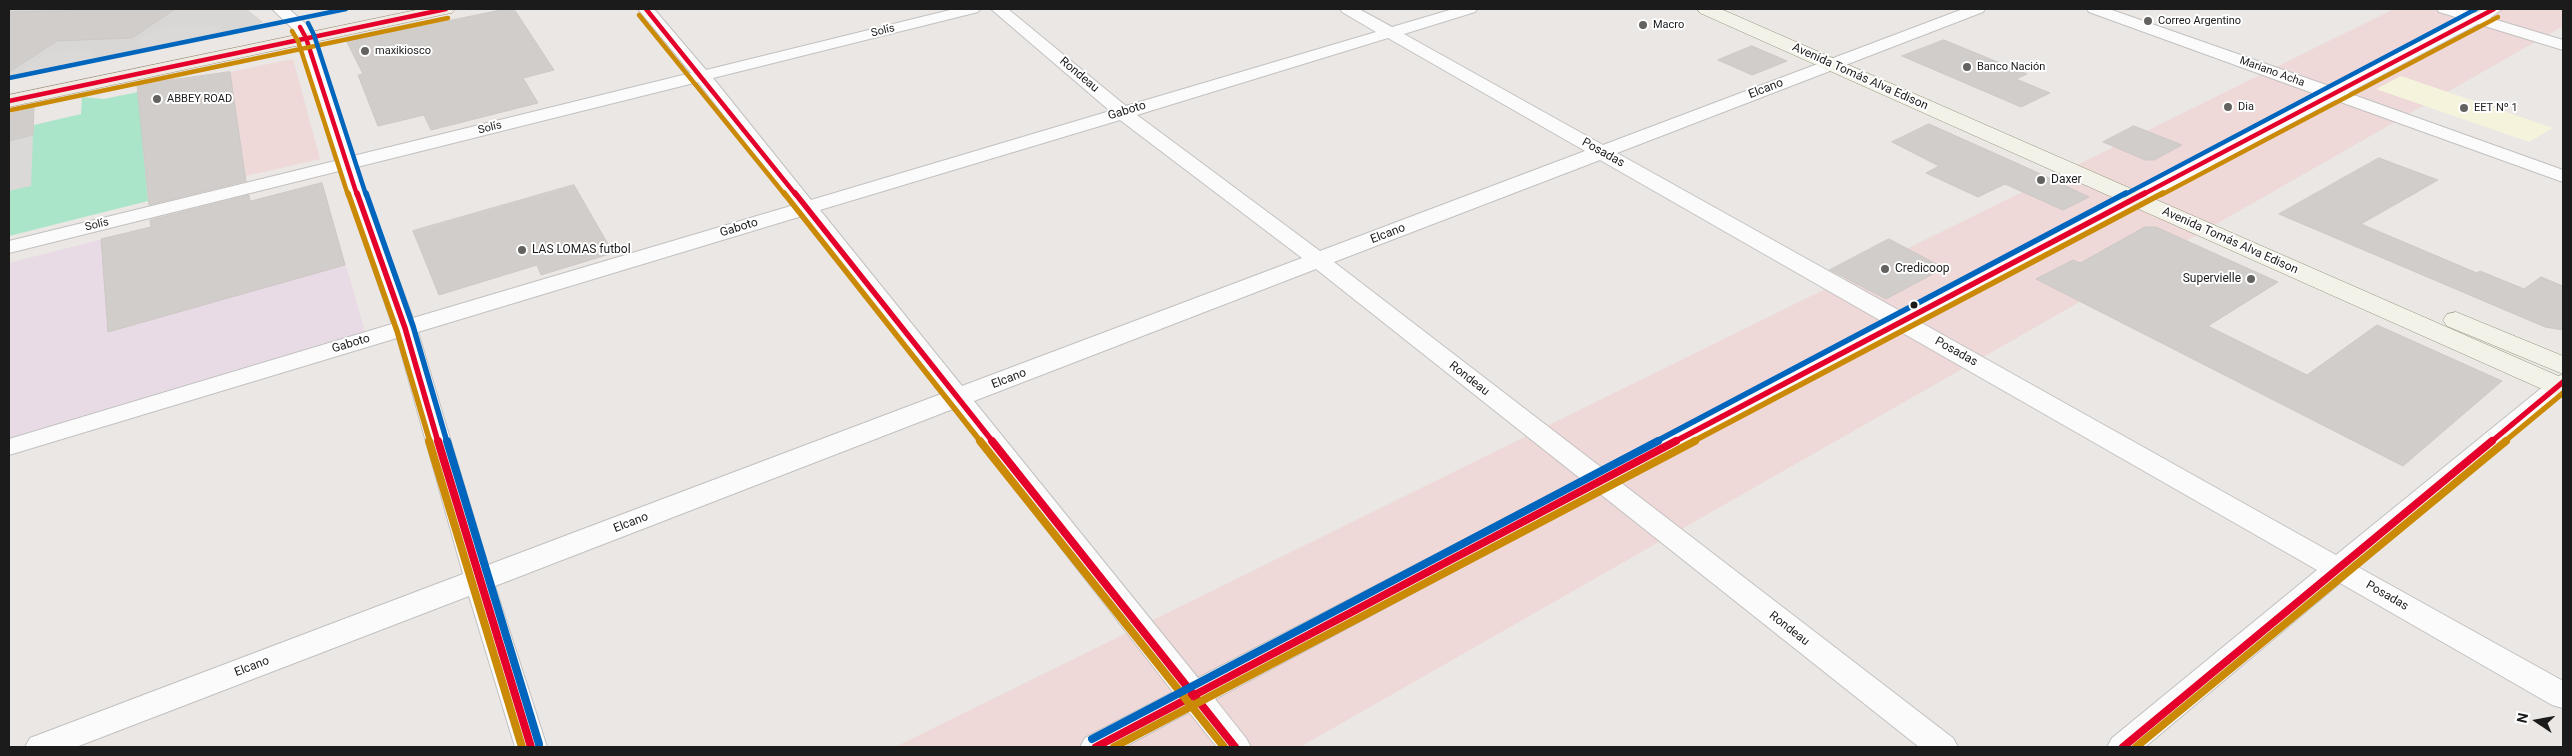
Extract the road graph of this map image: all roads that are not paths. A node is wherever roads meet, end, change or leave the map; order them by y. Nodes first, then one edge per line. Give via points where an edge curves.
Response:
1 (280, 9) edge
2 (388, 9) edge
3 (446, 9) edge
4 (646, 9) edge
5 (972, 9) edge
6 (999, 9) edge
7 (1348, 9) edge
8 (1469, 9) edge
9 (1706, 9) edge
10 (1739, 9) edge
11 (1977, 9) edge
12 (2095, 9) edge
13 (2445, 9) edge
14 (2494, 9) edge
15 (2476, 18) junction
16 (1390, 32) junction
17 (303, 33) junction
18 (2563, 44) edge
19 (1841, 61) junction
20 (702, 76) junction
21 (9, 87) edge
22 (2333, 94) junction
23 (9, 100) edge
24 (1123, 112) junction
25 (1602, 152) junction
26 (346, 164) junction
27 (2563, 176) edge
28 (2145, 194) junction
29 (806, 207) junction
30 (9, 247) edge
31 (1319, 260) junction
32 (1902, 322) junction
33 (405, 328) junction
34 (2562, 380) edge
35 (958, 398) junction
36 (9, 447) edge
37 (1600, 482) junction
38 (2337, 568) junction
39 (479, 580) junction
40 (1194, 696) junction
41 (2563, 696) edge
42 (41, 747) edge
43 (531, 747) edge
44 (1096, 747) edge
45 (1235, 747) edge
46 (1942, 747) edge
47 (2123, 747) edge

1 - 17 street
2 - 17 main road
3 - 17 main road
4 - 20 street
5 - 20 street, Solís
6 - 24 street, Rondeau
7 - 16 street, Posadas
8 - 16 street, Gaboto
9 - 19 main road, Avenida Tomás Alva Edison
10 - 19 main road, Avenida Tomás Alva Edison
11 - 19 street, Elcano
12 - 22 street, Mariano Acha
13 - 15 street
14 - 15 street
15 - 18 street
15 - 22 street
16 - 24 street, Gaboto
16 - 25 street, Posadas
17 - 21 main road
17 - 23 main road
17 - 26 street
19 - 25 street, Elcano
19 - 28 main road, Avenida Tomás Alva Edison
20 - 26 street, Solís
20 - 29 street
22 - 27 street, Mariano Acha
22 - 28 street
24 - 29 street, Gaboto
24 - 31 street, Rondeau
25 - 31 street, Elcano
25 - 32 street, Posadas
26 - 30 street, Solís
26 - 33 street
28 - 32 street
28 - 34 main road, Avenida Tomás Alva Edison
29 - 33 street, Gaboto
29 - 35 street
31 - 35 street, Elcano
31 - 37 street, Rondeau
32 - 37 street
32 - 38 street, Posadas
33 - 36 street, Gaboto
33 - 39 street
34 - 38 street
35 - 39 street, Elcano
35 - 40 street
37 - 40 street
37 - 46 street, Rondeau
38 - 41 street, Posadas
38 - 47 street
39 - 42 street, Elcano
39 - 43 street
40 - 44 street
40 - 45 street

